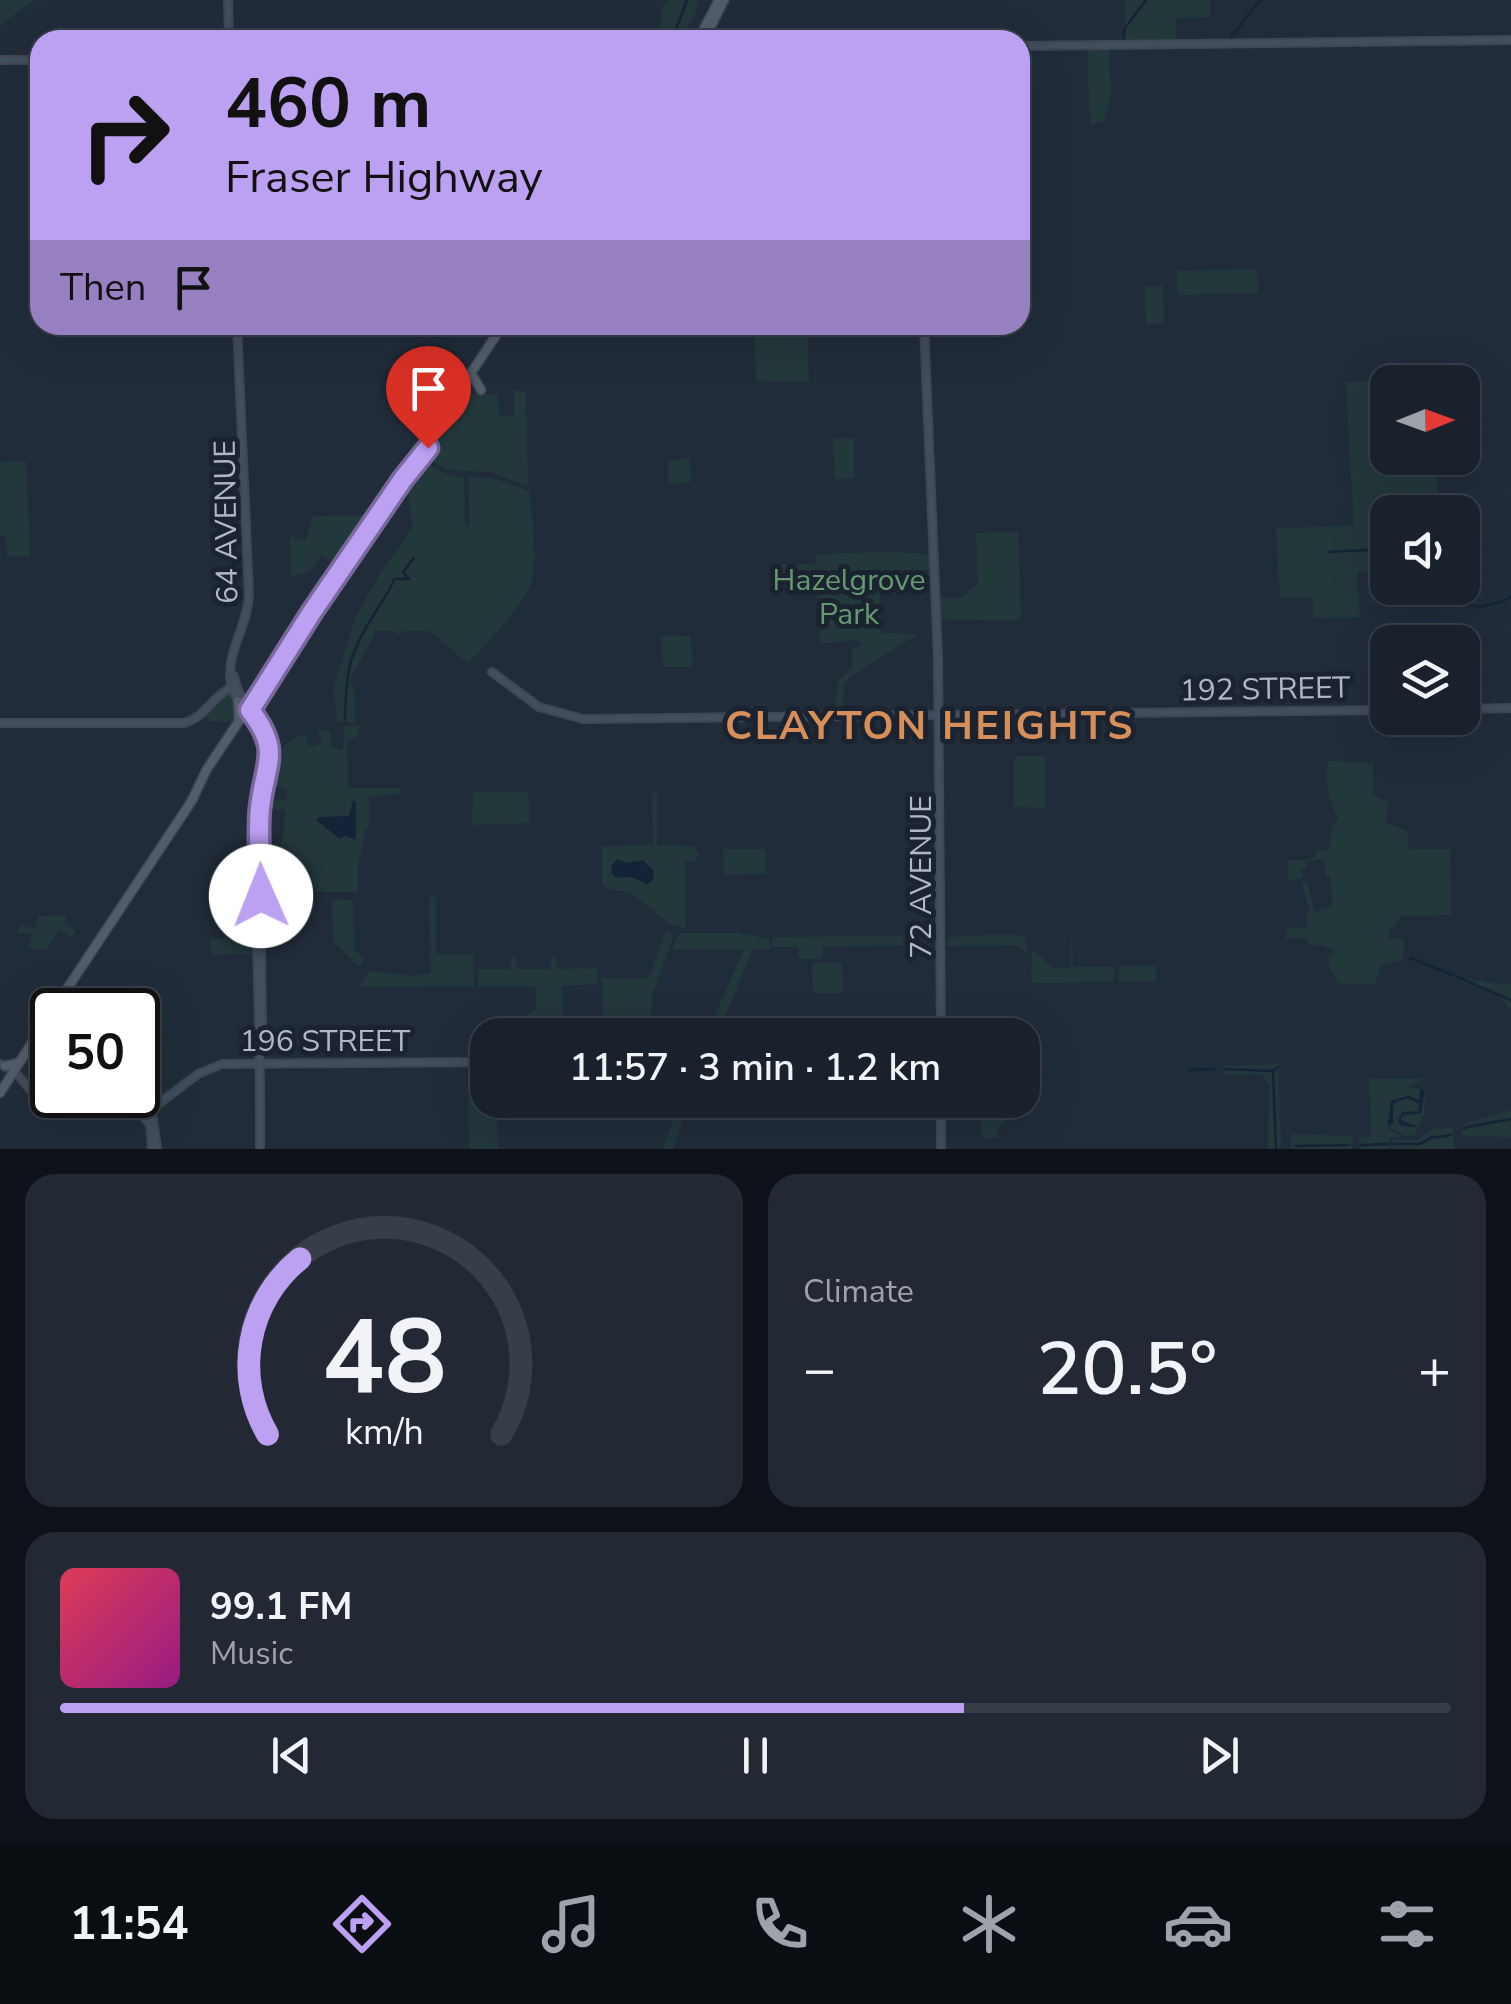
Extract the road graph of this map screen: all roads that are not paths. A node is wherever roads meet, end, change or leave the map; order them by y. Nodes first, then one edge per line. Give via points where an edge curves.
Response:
1 (226, 0) edge
2 (722, 0) edge
3 (225, 30) edge
4 (226, 30) edge
5 (708, 30) edge
6 (1511, 40) edge
7 (1030, 46) edge
8 (0, 60) edge
9 (30, 60) edge
10 (240, 335) edge
11 (240, 335) edge
12 (497, 335) edge
13 (924, 335) edge
14 (492, 342) junction
15 (474, 378) junction
16 (452, 387) dead end
17 (481, 390) dead end
18 (457, 399) junction
19 (424, 452) junction
20 (246, 470) junction
21 (403, 479) junction
22 (249, 602) junction
23 (249, 625) junction
24 (294, 639) junction
25 (491, 673) dead end
26 (232, 687) junction
27 (254, 697) junction
28 (240, 699) junction
29 (1511, 708) edge
30 (1480, 709) edge
31 (248, 710) junction
32 (1370, 710) edge
33 (940, 716) junction
34 (694, 719) junction
35 (239, 720) junction
36 (597, 720) junction
37 (0, 723) edge
38 (265, 770) junction
39 (266, 782) junction
40 (192, 800) junction
41 (259, 802) junction
42 (941, 821) junction
43 (69, 988) edge
44 (941, 996) junction
45 (942, 1018) edge
46 (944, 1018) edge
47 (944, 1018) edge
48 (30, 1051) edge
49 (470, 1062) edge
50 (260, 1063) junction
51 (2, 1065) edge
52 (17, 1070) junction
53 (30, 1086) edge
54 (172, 1094) junction
55 (0, 1095) edge
56 (160, 1103) edge
57 (160, 1106) edge
58 (148, 1118) edge
59 (151, 1118) edge
60 (156, 1118) edge
61 (941, 1118) edge
62 (943, 1118) edge
63 (155, 1122) junction
64 (943, 1148) edge
65 (154, 1149) edge
66 (260, 1149) edge

1 - 3 main road
1 - 4 main road
2 - 5 main road
6 - 7 main road
8 - 9 main road
10 - 20 main road, 64 AVENUE
11 - 20 main road, 64 AVENUE
12 - 14 main road
13 - 33 main road, 72 AVENUE
14 - 15 main road
14 - 18 main road
15 - 17 main road
15 - 18 main road
16 - 18 main road
18 - 19 main road
19 - 21 main road
19 - 21 main road
20 - 22 main road, 64 AVENUE
20 - 23 main road, 64 AVENUE
21 - 24 main road
22 - 23 main road
22 - 26 main road, 64 AVENUE via 231,663
23 - 28 main road, 64 AVENUE via 234,668
24 - 27 main road
24 - 31 main road
25 - 36 main road via 544,710
26 - 28 main road
26 - 37 main road via 184,723
27 - 28 main road
27 - 31 main road
28 - 31 main road
28 - 35 main road
29 - 30 main road
31 - 35 main road
31 - 38 main road via 265,742
31 - 39 main road via 270,745
31 - 40 main road
32 - 33 main road, 192 STREET
33 - 34 main road, 192 STREET
33 - 34 main road, 192 STREET
33 - 42 main road, 72 AVENUE
33 - 42 main road, 72 AVENUE
34 - 36 main road, 192 STREET
34 - 36 main road
35 - 40 main road
38 - 39 main road
38 - 41 main road
39 - 41 main road
40 - 43 main road
41 - 50 main road
42 - 44 main road, 72 AVENUE
42 - 46 main road, 72 AVENUE
44 - 45 main road, 72 AVENUE
44 - 47 main road
48 - 52 main road
49 - 50 main road, 196 STREET
50 - 54 main road, 196 STREET via 216,1066
50 - 66 main road
51 - 52 main road
52 - 53 main road
52 - 55 main road
54 - 56 main road, 196 STREET
54 - 57 main road, 196 STREET
58 - 65 main road
59 - 63 main road
60 - 63 main road
61 - 64 main road
62 - 64 main road
63 - 65 main road

